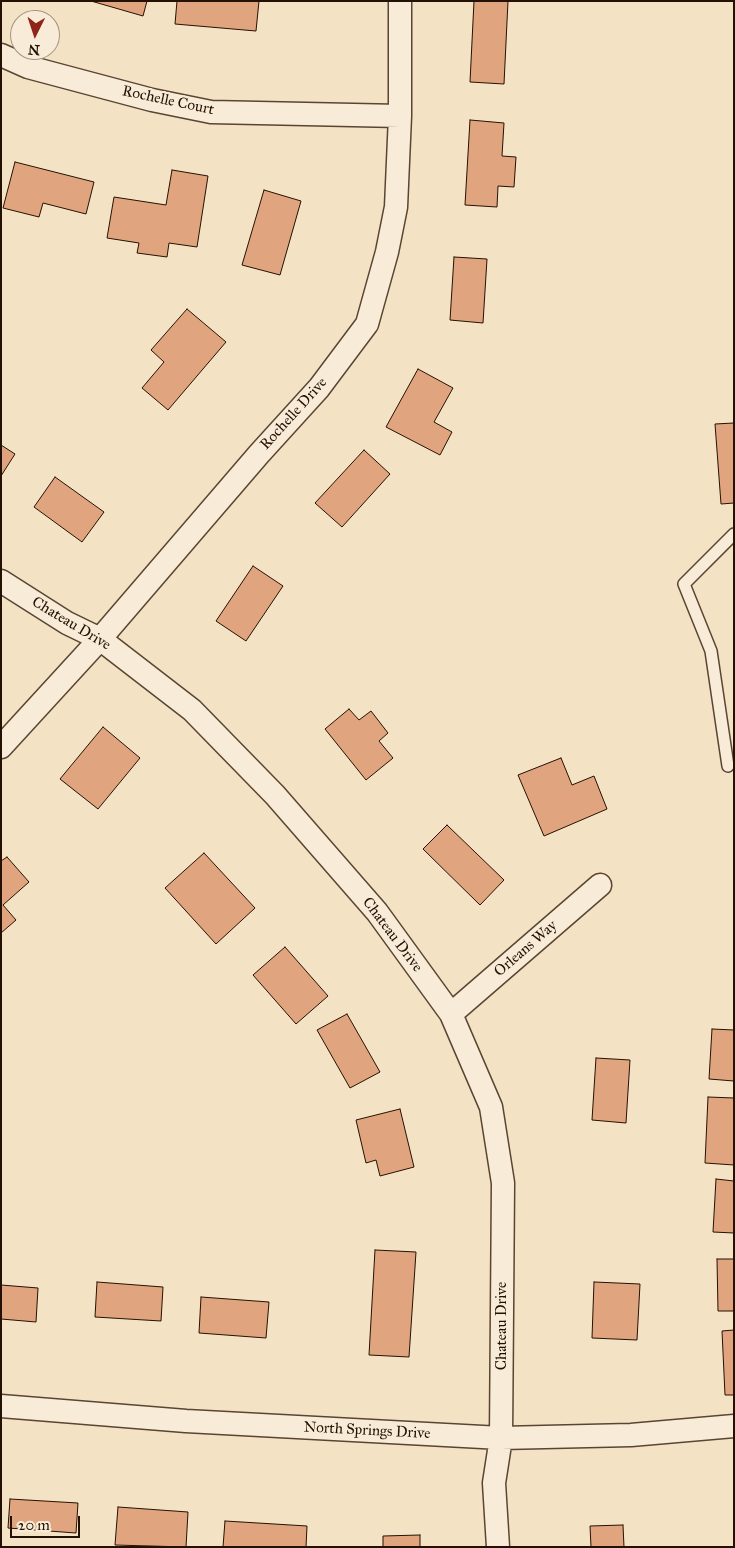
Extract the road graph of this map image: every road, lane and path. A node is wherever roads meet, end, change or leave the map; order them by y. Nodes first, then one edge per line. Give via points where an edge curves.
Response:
1 (400, 1) edge
2 (1, 55) edge
3 (400, 116) junction
4 (734, 534) edge
5 (1, 581) edge
6 (100, 639) junction
7 (1, 746) edge
8 (728, 766) dead end
9 (600, 885) dead end
10 (452, 1014) junction
11 (1, 1406) edge
12 (734, 1426) edge
13 (501, 1438) junction
14 (498, 1547) edge

1 - 3 street, Rochelle Drive
2 - 3 street, Rochelle Court via 37,70 211,112
3 - 6 street, Rochelle Drive via 396,207 368,324 319,388
4 - 8 lane via 684,584 712,651
5 - 6 street, Chateau Drive via 67,623
6 - 7 street, Rochelle Drive
6 - 10 street, Chateau Drive via 192,710 275,795 377,912
9 - 10 street, Orleans Way
10 - 13 street, Chateau Drive via 491,1107 503,1183
11 - 13 street, North Springs Drive via 186,1421
12 - 13 street, North Springs Drive via 631,1435
13 - 14 street, Chateau Drive via 494,1483

